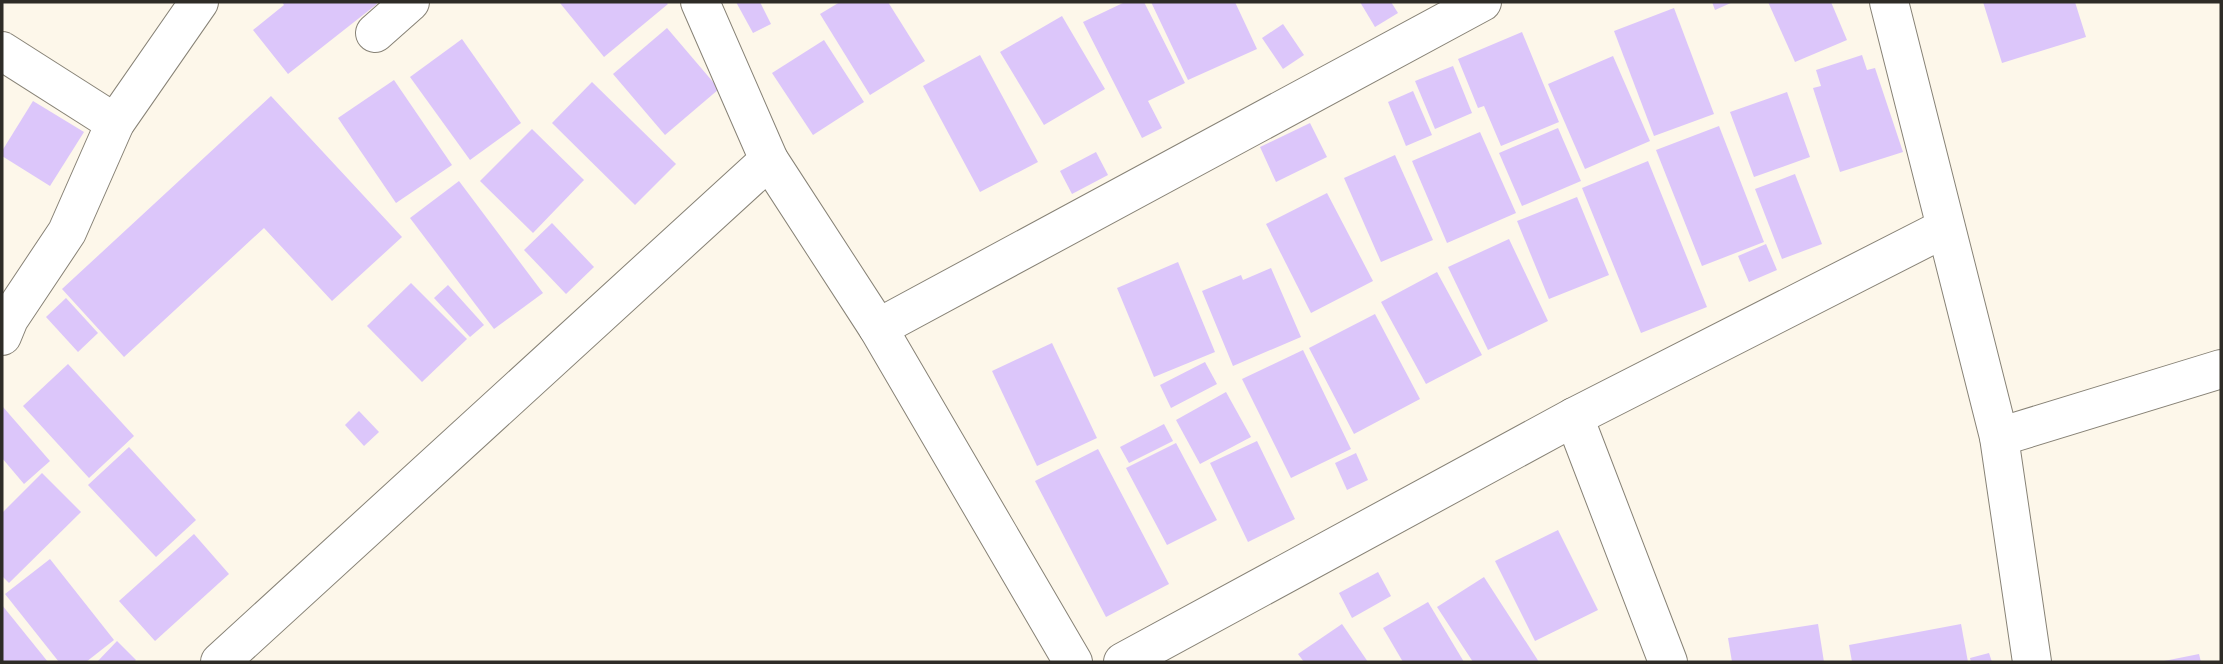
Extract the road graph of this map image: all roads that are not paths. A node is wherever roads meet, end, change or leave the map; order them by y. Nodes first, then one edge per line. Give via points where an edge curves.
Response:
1 (199, 2) edge
2 (410, 2) edge
3 (700, 2) edge
4 (1482, 2) edge
5 (1889, 2) edge
6 (375, 33) dead end
7 (2, 51) edge
8 (115, 123) junction
9 (769, 160) junction
10 (1945, 228) junction
11 (878, 328) junction
12 (2, 336) edge
13 (2221, 369) edge
14 (1574, 417) junction
15 (1998, 437) junction
16 (220, 662) edge
17 (1073, 662) edge
18 (1123, 662) edge
19 (1668, 662) edge
20 (2032, 662) edge

1 - 8 street
2 - 6 street
3 - 9 street
4 - 11 street
5 - 10 street
7 - 8 street
8 - 12 street via 66,232
9 - 11 street
9 - 16 street
10 - 14 street
10 - 15 street
11 - 17 street
13 - 15 street
14 - 18 street
14 - 19 street
15 - 20 street

